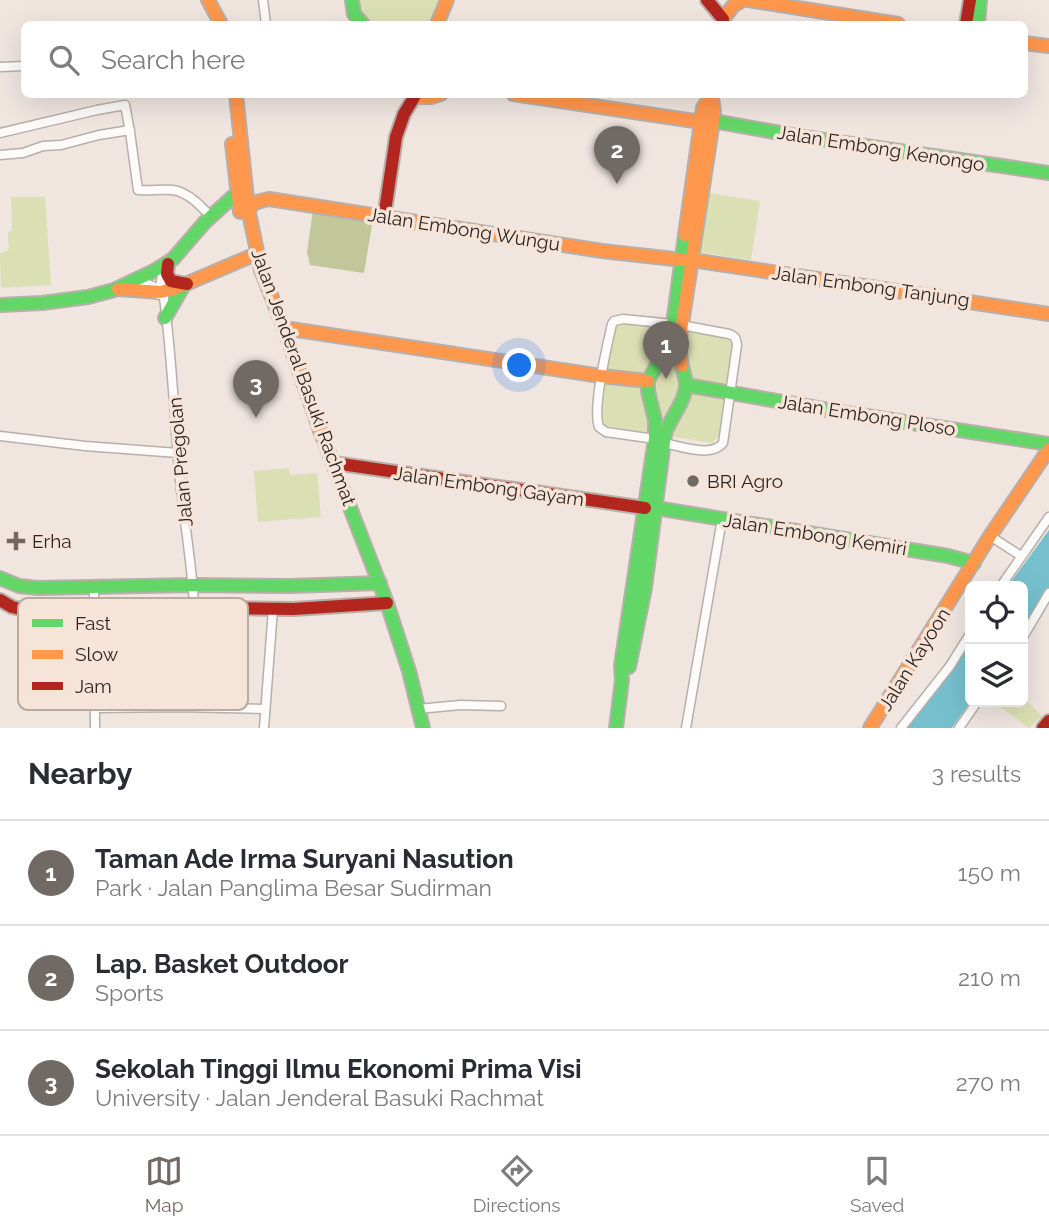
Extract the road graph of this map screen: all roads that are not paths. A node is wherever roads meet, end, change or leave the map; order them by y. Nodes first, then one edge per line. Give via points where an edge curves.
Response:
1 (200, 0) edge
2 (208, 0) edge
3 (263, 0) edge
4 (352, 0) edge
5 (447, 0) edge
6 (707, 0) edge
7 (745, 0) edge
8 (970, 0) edge
9 (980, 0) edge
10 (210, 21) edge
11 (219, 21) edge
12 (266, 21) edge
13 (358, 21) edge
14 (438, 21) edge
15 (721, 21) edge
16 (723, 21) edge
17 (879, 21) edge
18 (966, 21) edge
19 (978, 21) edge
20 (1028, 43) edge
21 (1049, 46) edge
22 (21, 66) edge
23 (0, 67) edge
24 (227, 98) edge
25 (236, 98) edge
26 (414, 98) edge
27 (541, 98) edge
28 (709, 98) edge
29 (707, 122) junction
30 (130, 130) junction
31 (0, 133) edge
32 (0, 155) edge
33 (1049, 173) edge
34 (237, 193) junction
35 (248, 208) junction
36 (211, 217) junction
37 (384, 218) junction
38 (249, 257) junction
39 (687, 260) junction
40 (165, 266) junction
41 (186, 285) junction
42 (114, 289) junction
43 (156, 294) junction
44 (0, 305) edge
45 (1049, 314) edge
46 (165, 318) junction
47 (677, 325) junction
48 (284, 328) junction
49 (601, 381) junction
50 (648, 381) junction
51 (685, 385) junction
52 (730, 393) junction
53 (0, 436) edge
54 (660, 441) junction
55 (1049, 446) edge
56 (178, 453) junction
57 (334, 463) junction
58 (650, 508) junction
59 (1049, 517) edge
60 (722, 519) junction
61 (990, 536) junction
62 (1021, 556) junction
63 (974, 563) junction
64 (0, 578) edge
65 (377, 578) junction
66 (1004, 581) edge
67 (352, 584) junction
68 (193, 585) junction
69 (94, 587) junction
70 (1049, 593) edge
71 (94, 598) edge
72 (194, 598) edge
73 (0, 600) edge
74 (387, 603) junction
75 (355, 605) junction
76 (18, 608) edge
77 (248, 608) edge
78 (273, 609) junction
79 (1028, 629) edge
80 (965, 642) edge
81 (501, 706) dead end
82 (974, 707) edge
83 (248, 709) edge
84 (265, 709) junction
85 (418, 709) junction
86 (96, 710) edge
87 (1049, 721) edge
88 (95, 728) edge
89 (264, 728) edge
90 (423, 728) edge
91 (616, 728) edge
92 (686, 728) edge
93 (870, 728) edge
94 (901, 728) edge
95 (959, 728) edge
96 (1043, 728) edge

1 - 10 street
2 - 11 street
3 - 12 street
4 - 13 street
5 - 14 street
6 - 15 street
7 - 16 street via 733,6
7 - 17 street
8 - 18 street
9 - 19 street
20 - 21 street
22 - 23 street
24 - 34 street, Jalan Jenderal Basuki Rachmat
25 - 35 street, Jalan Jenderal Basuki Rachmat
26 - 37 street via 396,137
27 - 29 street, Jalan Embong Kenongo
28 - 29 street via 703,108
29 - 33 street, Jalan Embong Kenongo
29 - 39 street
30 - 31 street via 123,106
30 - 32 street
30 - 36 street via 138,190 181,192
34 - 36 street
34 - 38 street, Jalan Jenderal Basuki Rachmat
35 - 37 street, Jalan Embong Wungu via 269,199
35 - 48 street, Jalan Jenderal Basuki Rachmat via 261,270
36 - 40 street
37 - 39 street, Jalan Embong Wungu
38 - 41 street
38 - 65 street, Jalan Jenderal Basuki Rachmat
39 - 45 street, Jalan Embong Tanjung
39 - 47 street
40 - 41 street via 171,281
40 - 42 street
40 - 43 street, Jalan Pregolan
41 - 43 street
41 - 46 street
42 - 43 street
42 - 44 street via 75,300
43 - 46 street, Jalan Pregolan via 164,299
46 - 56 street, Jalan Pregolan
47 - 49 street via 614,321
47 - 50 street
47 - 51 street
47 - 52 street via 734,336 737,345
48 - 49 street
48 - 57 street, Jalan Jenderal Basuki Rachmat
49 - 50 street
49 - 54 street via 599,427
50 - 54 street
51 - 52 street, Jalan Embong Ploso
51 - 54 street
52 - 54 street via 721,447 704,450
52 - 55 street, Jalan Embong Ploso
53 - 56 street
54 - 58 street
55 - 61 street, Jalan Kayoon
56 - 68 street, Jalan Pregolan
57 - 58 street, Jalan Embong Gayam
57 - 65 street, Jalan Jenderal Basuki Rachmat
58 - 60 street, Jalan Embong Kemiri
58 - 91 street via 621,666
59 - 62 street
60 - 63 street, Jalan Embong Kemiri
60 - 92 street
61 - 62 street
61 - 63 street, Jalan Kayoon
62 - 66 street
63 - 93 street, Jalan Kayoon
64 - 69 street via 28,588
65 - 67 street
65 - 74 street
67 - 68 street
67 - 75 street via 361,596
68 - 69 street
68 - 72 street, Jalan Pregolan
69 - 71 street
70 - 79 street
73 - 76 street
74 - 75 street
74 - 85 street
75 - 78 street
77 - 78 street
78 - 84 street
80 - 94 street
81 - 85 street
82 - 95 street
83 - 84 street
84 - 89 street
85 - 90 street
86 - 88 street
87 - 96 street

